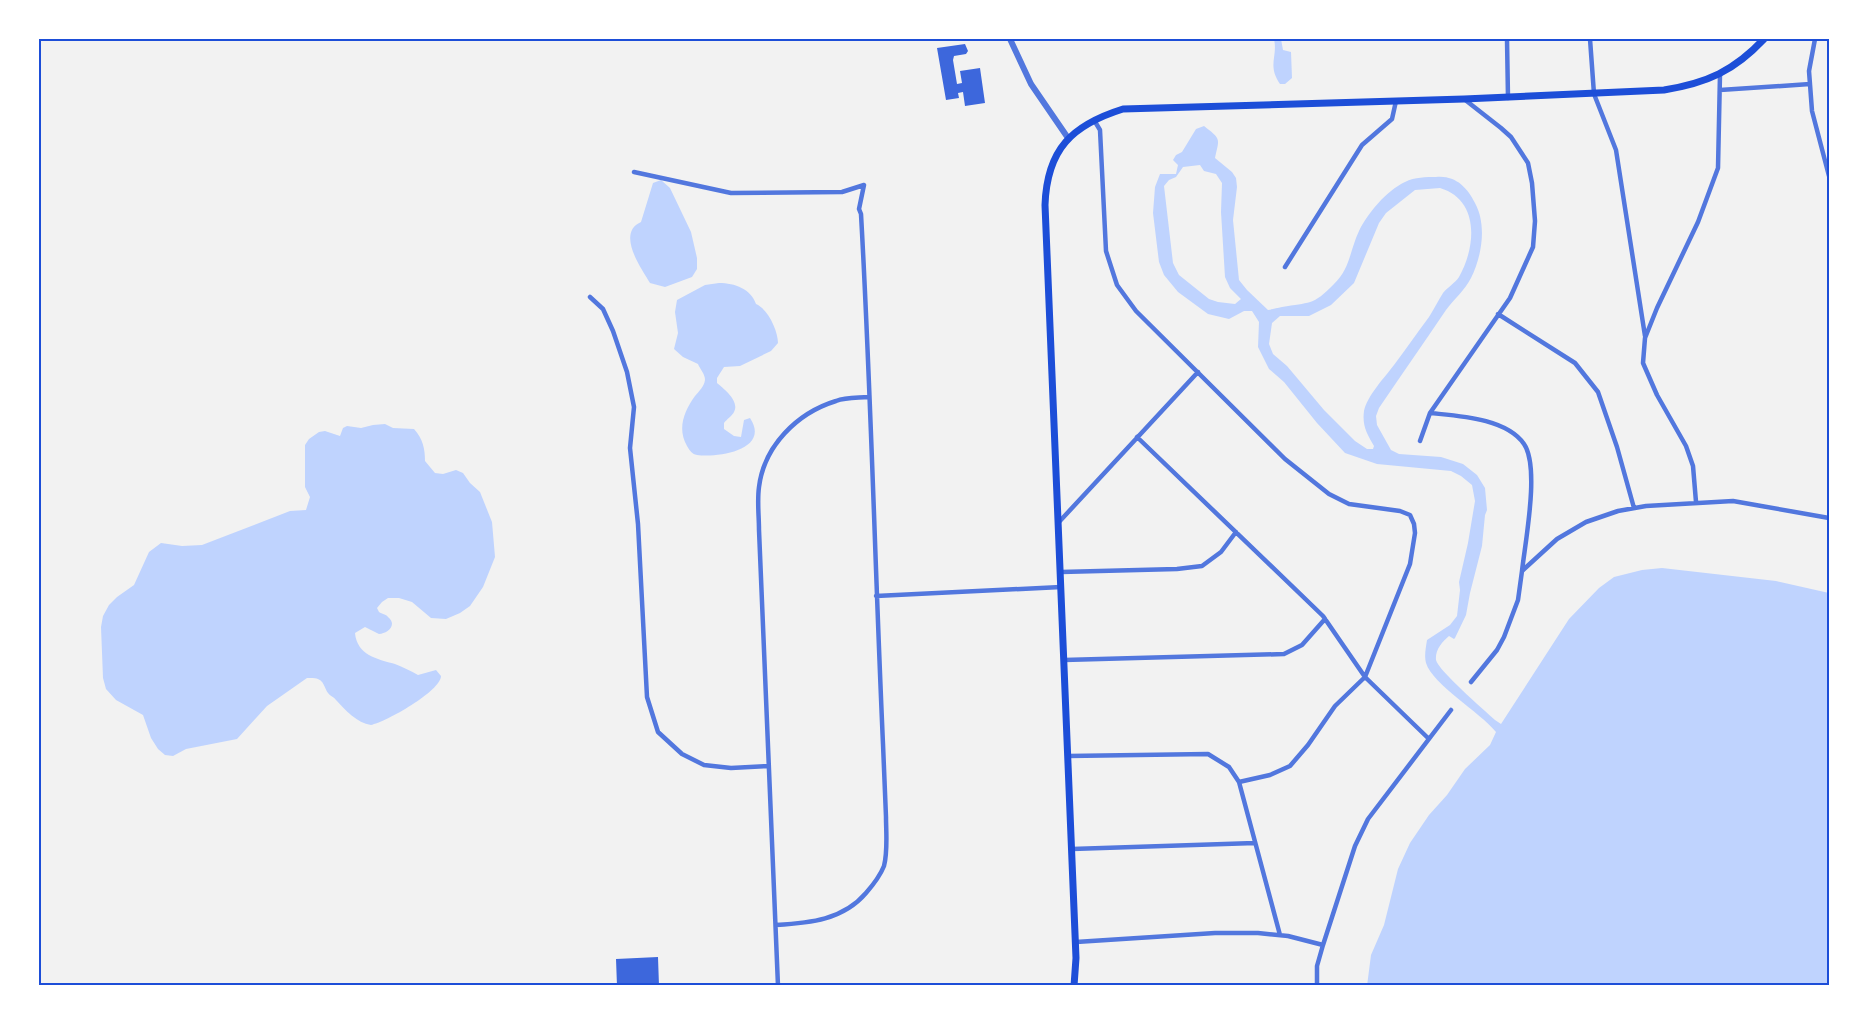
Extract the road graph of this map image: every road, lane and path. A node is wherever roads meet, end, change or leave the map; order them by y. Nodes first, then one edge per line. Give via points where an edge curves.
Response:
1 (1010, 39) edge
2 (1507, 39) edge
3 (1590, 39) edge
4 (1764, 39) edge
5 (1815, 39) edge
6 (1720, 74) junction
7 (1810, 84) junction
8 (1720, 90) junction
9 (1594, 94) junction
10 (1508, 98) junction
11 (1464, 99) junction
12 (1396, 101) junction
13 (1094, 120) junction
14 (1068, 138) junction
15 (634, 172) dead end
16 (1829, 176) edge
17 (1285, 267) dead end
18 (590, 297) dead end
19 (1498, 314) junction
20 (1645, 338) junction
21 (1198, 372) junction
22 (868, 397) junction
23 (1430, 413) junction
24 (1137, 437) junction
25 (1420, 441) dead end
26 (1696, 502) junction
27 (1634, 508) junction
28 (1829, 518) edge
29 (1059, 522) junction
30 (1236, 532) junction
31 (1522, 571) junction
32 (1061, 572) junction
33 (1061, 587) junction
34 (876, 596) junction
35 (1325, 619) junction
36 (1064, 660) junction
37 (1365, 677) junction
38 (1472, 682) dead end
39 (1451, 710) dead end
40 (1429, 739) junction
41 (1068, 756) junction
42 (768, 766) junction
43 (1239, 782) junction
44 (1255, 843) junction
45 (1072, 849) junction
46 (776, 926) junction
47 (1280, 935) junction
48 (1076, 942) junction
49 (1323, 945) junction
50 (778, 986) edge
51 (1074, 986) edge
52 (1317, 986) edge

1 - 14 street via 1031,84
2 - 10 street
3 - 9 street
4 - 6 main road
5 - 7 street
6 - 8 street
6 - 9 main road via 1664,90
7 - 8 street
7 - 16 street via 1812,111
8 - 20 street via 1716,177
9 - 10 main road
9 - 20 street via 1616,150
10 - 11 main road
11 - 12 main road
11 - 19 street via 1511,137 1528,163 1532,183 1533,248 1510,298
12 - 13 main road via 1123,109
12 - 17 street via 1392,119 1362,145
13 - 14 main road
13 - 21 street via 1100,130 1106,251 1117,285 1136,310
14 - 29 main road via 1052,165 1045,205
15 - 22 street via 730,193 842,192 864,185 859,209
18 - 42 street via 603,309 613,331 634,407 630,448 647,698 658,732 682,754 704,765
19 - 23 street
19 - 27 street via 1575,363 1598,392
20 - 26 street via 1643,363 1686,446 1693,466
21 - 24 street
21 - 37 street via 1285,459 1329,494 1349,504 1410,515 1415,532 1410,564
22 - 34 street
22 - 42 street via 814,409 789,428 769,455 759,487
23 - 25 street
23 - 31 street via 1490,422 1525,444 1531,467 1531,498
24 - 29 street
24 - 30 street
26 - 27 street
26 - 28 street via 1733,501
27 - 31 street via 1586,522 1557,539
29 - 32 main road
30 - 32 street via 1221,552 1202,566
30 - 35 street
31 - 38 street via 1508,630
32 - 33 main road
33 - 34 street
33 - 36 main road
34 - 46 street via 886,789 884,866 857,904 841,914
35 - 36 street via 1302,645 1284,654
35 - 37 street
36 - 41 main road
37 - 40 street
37 - 43 street via 1335,706 1290,766
39 - 40 street
40 - 49 street via 1368,819 1355,846
41 - 43 street via 1208,754 1229,767
41 - 45 main road
42 - 46 street
43 - 44 street
44 - 45 street
44 - 47 street
45 - 48 main road
46 - 50 street
47 - 48 street via 1215,933
47 - 49 street
48 - 51 main road
49 - 52 street

